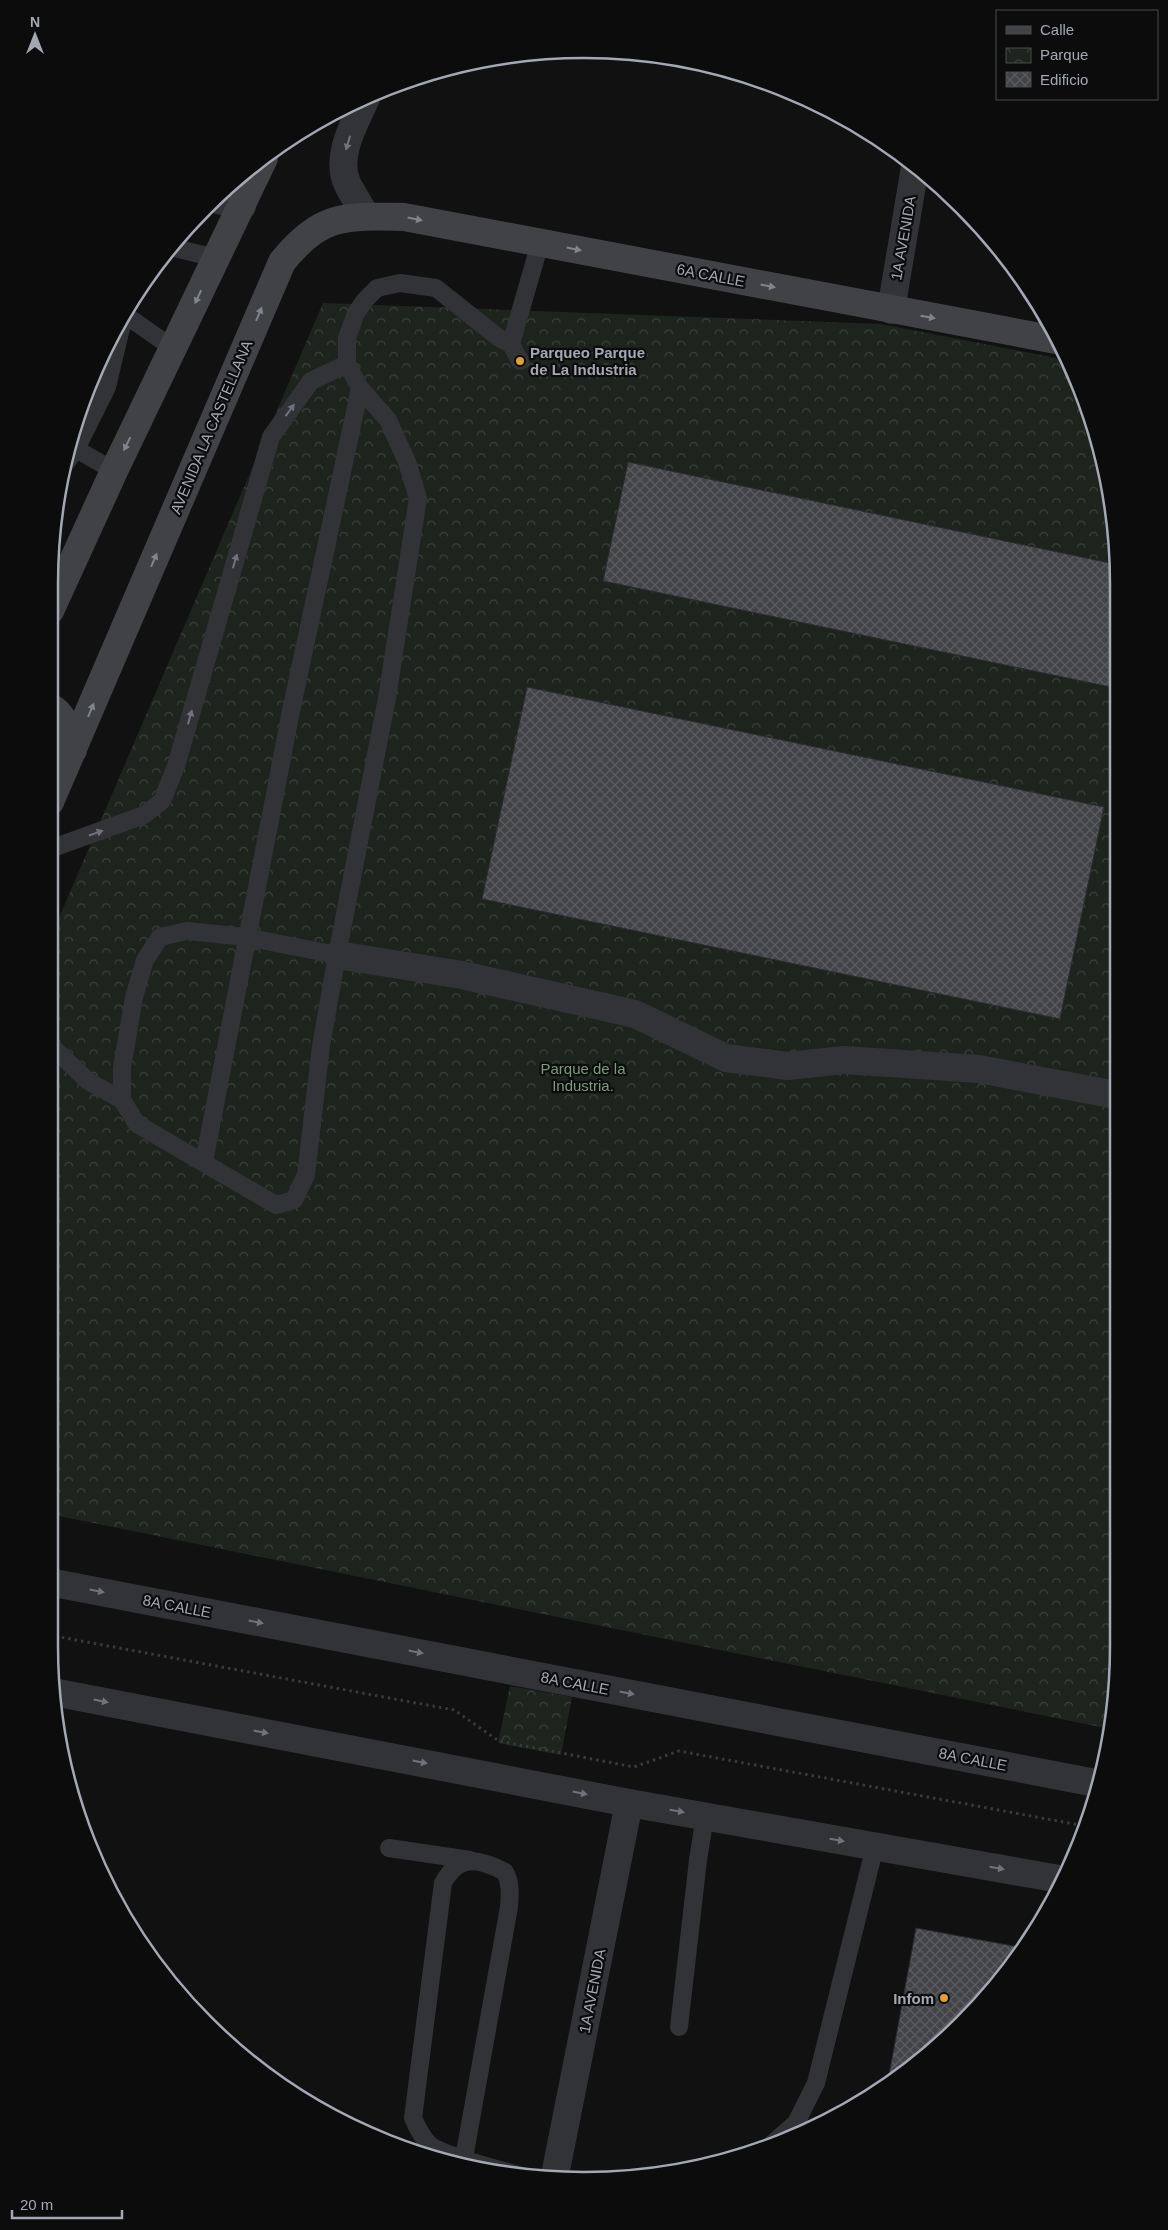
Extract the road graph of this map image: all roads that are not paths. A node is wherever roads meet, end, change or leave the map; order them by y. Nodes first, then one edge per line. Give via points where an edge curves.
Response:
1 (362, 107) edge
2 (259, 170) edge
3 (914, 174) edge
4 (223, 201) edge
5 (242, 206) junction
6 (366, 216) junction
7 (540, 242) junction
8 (178, 249) edge
9 (216, 258) junction
10 (891, 310) junction
11 (129, 320) edge
12 (1050, 339) edge
13 (117, 342) edge
14 (511, 344) junction
15 (174, 349) junction
16 (520, 361) dead end
17 (347, 364) junction
18 (360, 388) junction
19 (76, 449) junction
20 (74, 452) edge
21 (114, 471) junction
22 (58, 575) edge
23 (58, 713) edge
24 (74, 750) junction
25 (58, 785) edge
26 (58, 846) edge
27 (246, 936) junction
28 (337, 955) junction
29 (58, 1053) edge
30 (1110, 1094) edge
31 (122, 1100) junction
32 (204, 1162) junction
33 (58, 1584) edge
34 (60, 1693) edge
35 (1093, 1782) edge
36 (629, 1803) junction
37 (705, 1816) junction
38 (875, 1846) junction
39 (389, 1848) dead end
40 (470, 1860) junction
41 (1056, 1878) edge
42 (679, 2027) dead end
43 (786, 2131) edge
44 (464, 2158) junction
45 (468, 2159) edge
46 (556, 2171) edge

1 -> 6 street via 346,144 344,164 346,181
2 - 5 main road
3 - 10 street, 1A AVENIDA
4 - 5 street
5 - 9 main road
6 -> 7 main road, 6A CALLE via 404,217
24 -> 6 main road, AVENIDA LA CASTELLANA via 282,262 292,249 321,226 333,220
7 -> 10 main road, 6A CALLE
7 - 14 lane
8 - 9 lane
9 -> 15 main road
10 -> 12 main road, 6A CALLE
11 - 15 lane
13 - 19 lane via 107,387
14 - 16 lane
14 - 17 lane via 436,288 400,283 377,288 356,313 347,338
15 -> 21 main road
17 - 18 lane
26 -> 17 lane via 144,815 162,801 176,766 271,436 311,381
18 - 27 lane
18 - 28 lane via 388,420 408,462 418,498 387,698
19 - 20 lane
19 - 21 lane
21 - 22 main road
23 - 24 main road
24 - 25 main road, AVENIDA LA CASTELLANA
27 - 28 lane
27 - 31 lane via 187,931 160,937 146,960 134,996 122,1068
27 - 32 lane
28 - 30 street via 462,975 635,1014 726,1058 788,1066 844,1060 979,1069
28 - 32 lane via 321,1046 306,1175 294,1200 276,1205
29 - 31 lane via 88,1081
31 - 32 lane via 137,1124
33 -> 35 street, 8A CALLE
34 -> 36 street
36 -> 37 street
36 - 46 street, 1A AVENIDA
37 -> 38 street
37 - 42 lane
38 -> 41 street
38 - 43 lane via 816,2083 796,2123
39 - 40 lane
40 - 44 lane via 505,1872 510,1881 510,1894
40 - 44 lane via 458,1864 443,1883 413,2108 413,2118 429,2144
44 - 45 lane

